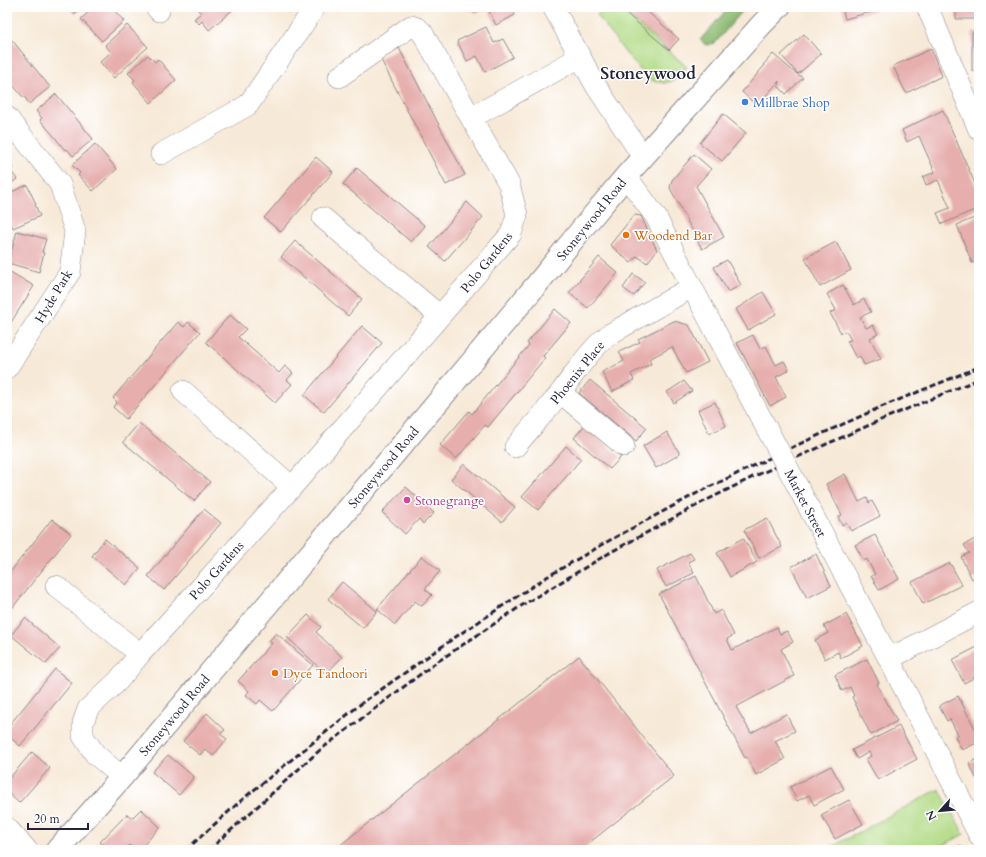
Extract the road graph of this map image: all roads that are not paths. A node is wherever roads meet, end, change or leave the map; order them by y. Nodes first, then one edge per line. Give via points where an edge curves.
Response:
1 (315, 7) edge
2 (553, 7) edge
3 (779, 7) edge
4 (927, 7) edge
5 (580, 57) junction
6 (339, 76) dead end
7 (7, 117) edge
8 (471, 118) junction
9 (979, 130) edge
10 (161, 154) dead end
11 (643, 157) junction
12 (626, 176) junction
13 (323, 218) dead end
14 (692, 288) junction
15 (440, 316) junction
16 (8, 363) edge
17 (183, 391) dead end
18 (561, 393) junction
19 (624, 446) dead end
20 (515, 447) dead end
21 (292, 487) junction
22 (56, 586) dead end
23 (979, 612) edge
24 (140, 654) junction
25 (889, 658) junction
26 (122, 777) junction
27 (7, 828) edge
28 (979, 835) edge
29 (27, 850) edge
30 (57, 850) edge

1 - 10 street via 248,105
2 - 5 street
3 - 11 main road, Stoneywood Road
4 - 9 street
5 - 8 street
5 - 11 street
6 - 8 street, Polo Gardens via 412,26 422,32
7 - 16 street, Hyde Park via 60,184 75,231 70,272
8 - 15 street, Polo Gardens via 509,184 518,215 511,234
11 - 12 main road, Stoneywood Road
12 - 14 street, Market Street via 656,217
12 - 26 main road, Stoneywood Road
13 - 15 street
14 - 18 street, Phoenix Place via 603,339
14 - 25 street, Market Street, bridge
15 - 21 street, Polo Gardens
17 - 21 street
18 - 19 street
18 - 20 street, Phoenix Place
21 - 24 street, Polo Gardens
22 - 24 street
23 - 25 street
24 - 26 street, Polo Gardens via 118,681 88,709 83,722 83,736 95,754
25 - 28 street, Market Street
26 - 30 main road, Stoneywood Road
27 - 29 street

